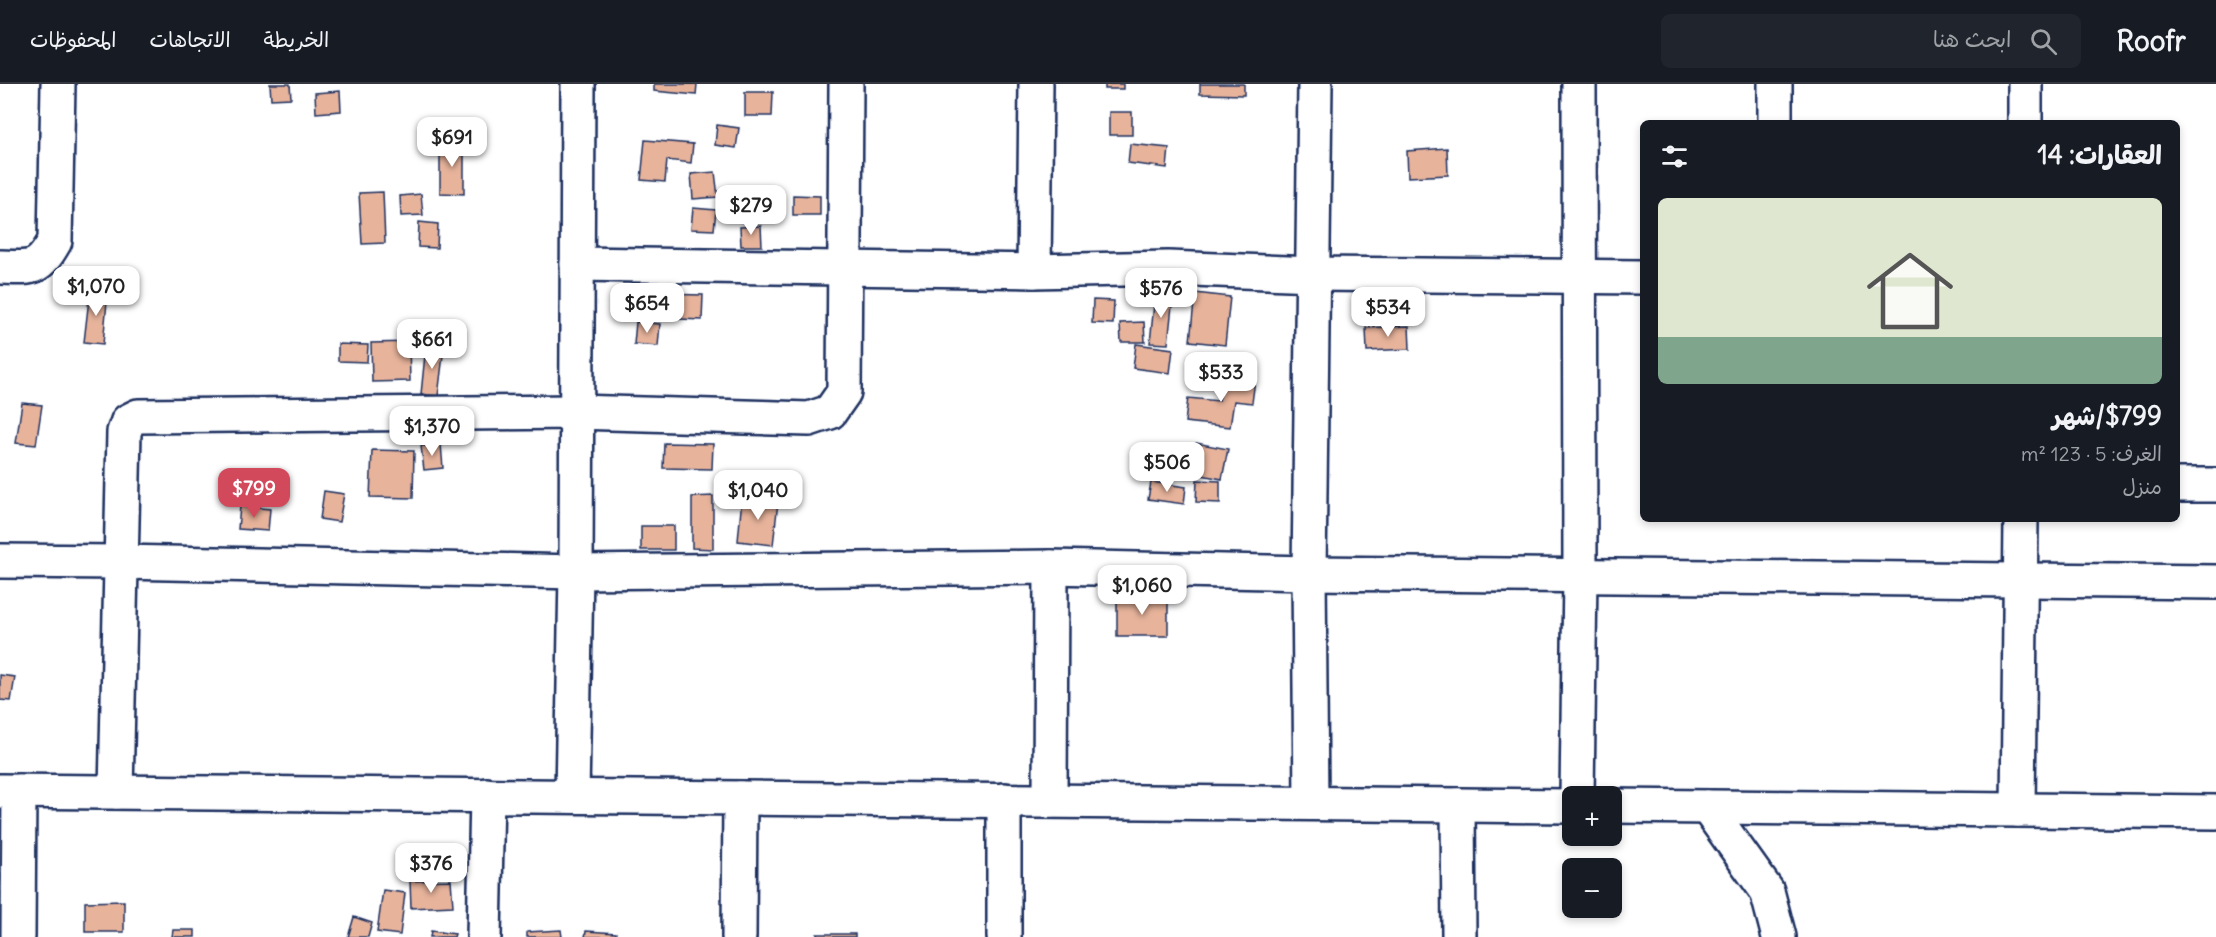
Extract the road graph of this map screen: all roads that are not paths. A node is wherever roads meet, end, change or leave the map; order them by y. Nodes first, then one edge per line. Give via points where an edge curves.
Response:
1 (58, 84) edge
2 (578, 84) edge
3 (846, 84) edge
4 (1036, 84) edge
5 (1315, 84) edge
6 (1580, 84) edge
7 (1775, 84) edge
8 (2025, 84) edge
9 (1775, 120) edge
10 (2025, 120) edge
11 (577, 264) junction
12 (0, 267) edge
13 (846, 268) junction
14 (1034, 271) junction
15 (1314, 274) junction
16 (1578, 276) junction
17 (1640, 277) edge
18 (576, 412) junction
19 (2180, 485) edge
20 (2216, 485) edge
21 (2021, 522) edge
22 (0, 561) edge
23 (121, 562) junction
24 (1051, 567) junction
25 (576, 572) junction
26 (1309, 573) junction
27 (1580, 575) junction
28 (2020, 580) junction
29 (2216, 582) edge
30 (1577, 786) edge
31 (9, 791) edge
32 (116, 792) junction
33 (487, 795) junction
34 (572, 796) junction
35 (740, 798) junction
36 (1004, 800) junction
37 (1050, 801) junction
38 (1311, 803) junction
39 (1458, 805) junction
40 (1562, 806) edge
41 (1622, 806) edge
42 (1707, 807) junction
43 (2018, 810) junction
44 (2216, 812) edge
45 (18, 937) edge
46 (484, 937) edge
47 (739, 937) edge
48 (1004, 937) edge
49 (1459, 937) edge
50 (1779, 937) edge

1 - 12 street via 55,241 45,259 30,268
2 - 11 street
3 - 13 street
4 - 14 street
5 - 15 street
6 - 16 street
7 - 9 street
8 - 10 street
11 - 13 street
11 - 18 street
13 - 14 street
13 - 18 street via 844,392 830,412 809,419
14 - 15 street via 1168,268
15 - 16 street
15 - 26 street
16 - 17 street
16 - 27 street
18 - 23 street via 138,416 128,421 124,432
18 - 25 street
19 - 20 street
21 - 28 street
22 - 23 street
23 - 25 street
23 - 32 street
24 - 25 street
24 - 26 street
24 - 37 street
25 - 34 street
26 - 27 street
26 - 38 street
27 - 28 street
27 - 30 street
28 - 29 street
28 - 43 street
31 - 32 street
31 - 45 street
32 - 33 street
33 - 34 street
33 - 46 street
34 - 35 street
35 - 36 street
35 - 47 street
36 - 37 street
36 - 48 street
37 - 38 street
38 - 39 street
39 - 40 street
39 - 49 street
41 - 42 street
42 - 43 street
42 - 50 street via 1767,891
43 - 44 street

